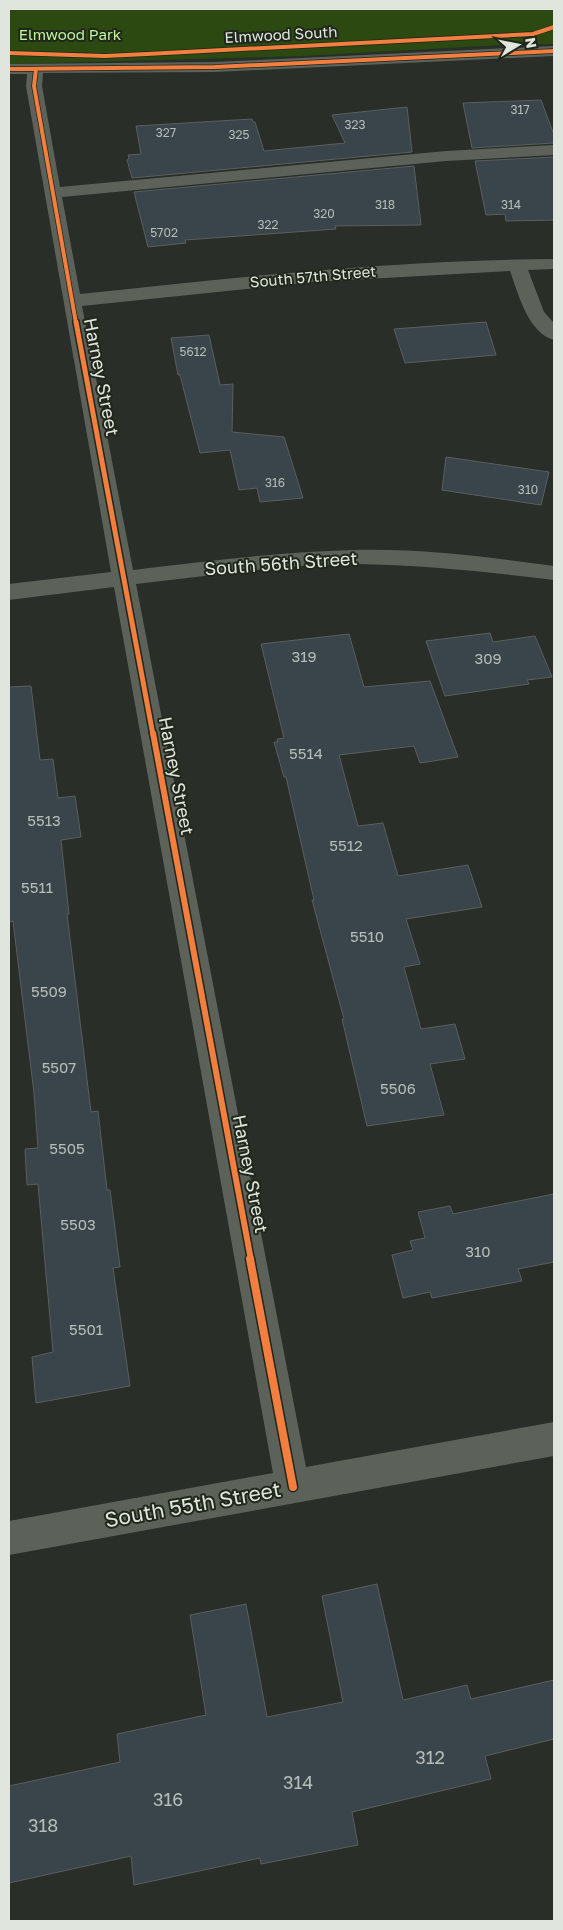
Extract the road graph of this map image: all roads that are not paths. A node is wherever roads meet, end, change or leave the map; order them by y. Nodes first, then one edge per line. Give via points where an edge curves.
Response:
1 (554, 51) edge
2 (9, 69) edge
3 (36, 70) junction
4 (554, 150) edge
5 (52, 193) junction
6 (554, 264) edge
7 (517, 265) junction
8 (72, 301) junction
9 (554, 334) edge
10 (554, 573) edge
11 (124, 578) junction
12 (9, 592) edge
13 (554, 1440) edge
14 (293, 1487) junction
15 (9, 1538) edge

1 - 3 street via 215,67
2 - 3 street
3 - 5 street, Harney Street via 34,86
4 - 5 street via 446,156
5 - 8 street, Harney Street
6 - 7 street, South 57th Street
7 - 8 street, South 57th Street via 308,277
7 - 9 street via 535,314
8 - 11 street, Harney Street
10 - 11 street, South 56th Street via 457,561 355,557 264,562
11 - 12 street, South 56th Street
11 - 14 street, Harney Street
13 - 14 street, South 55th Street
14 - 15 street, South 55th Street

